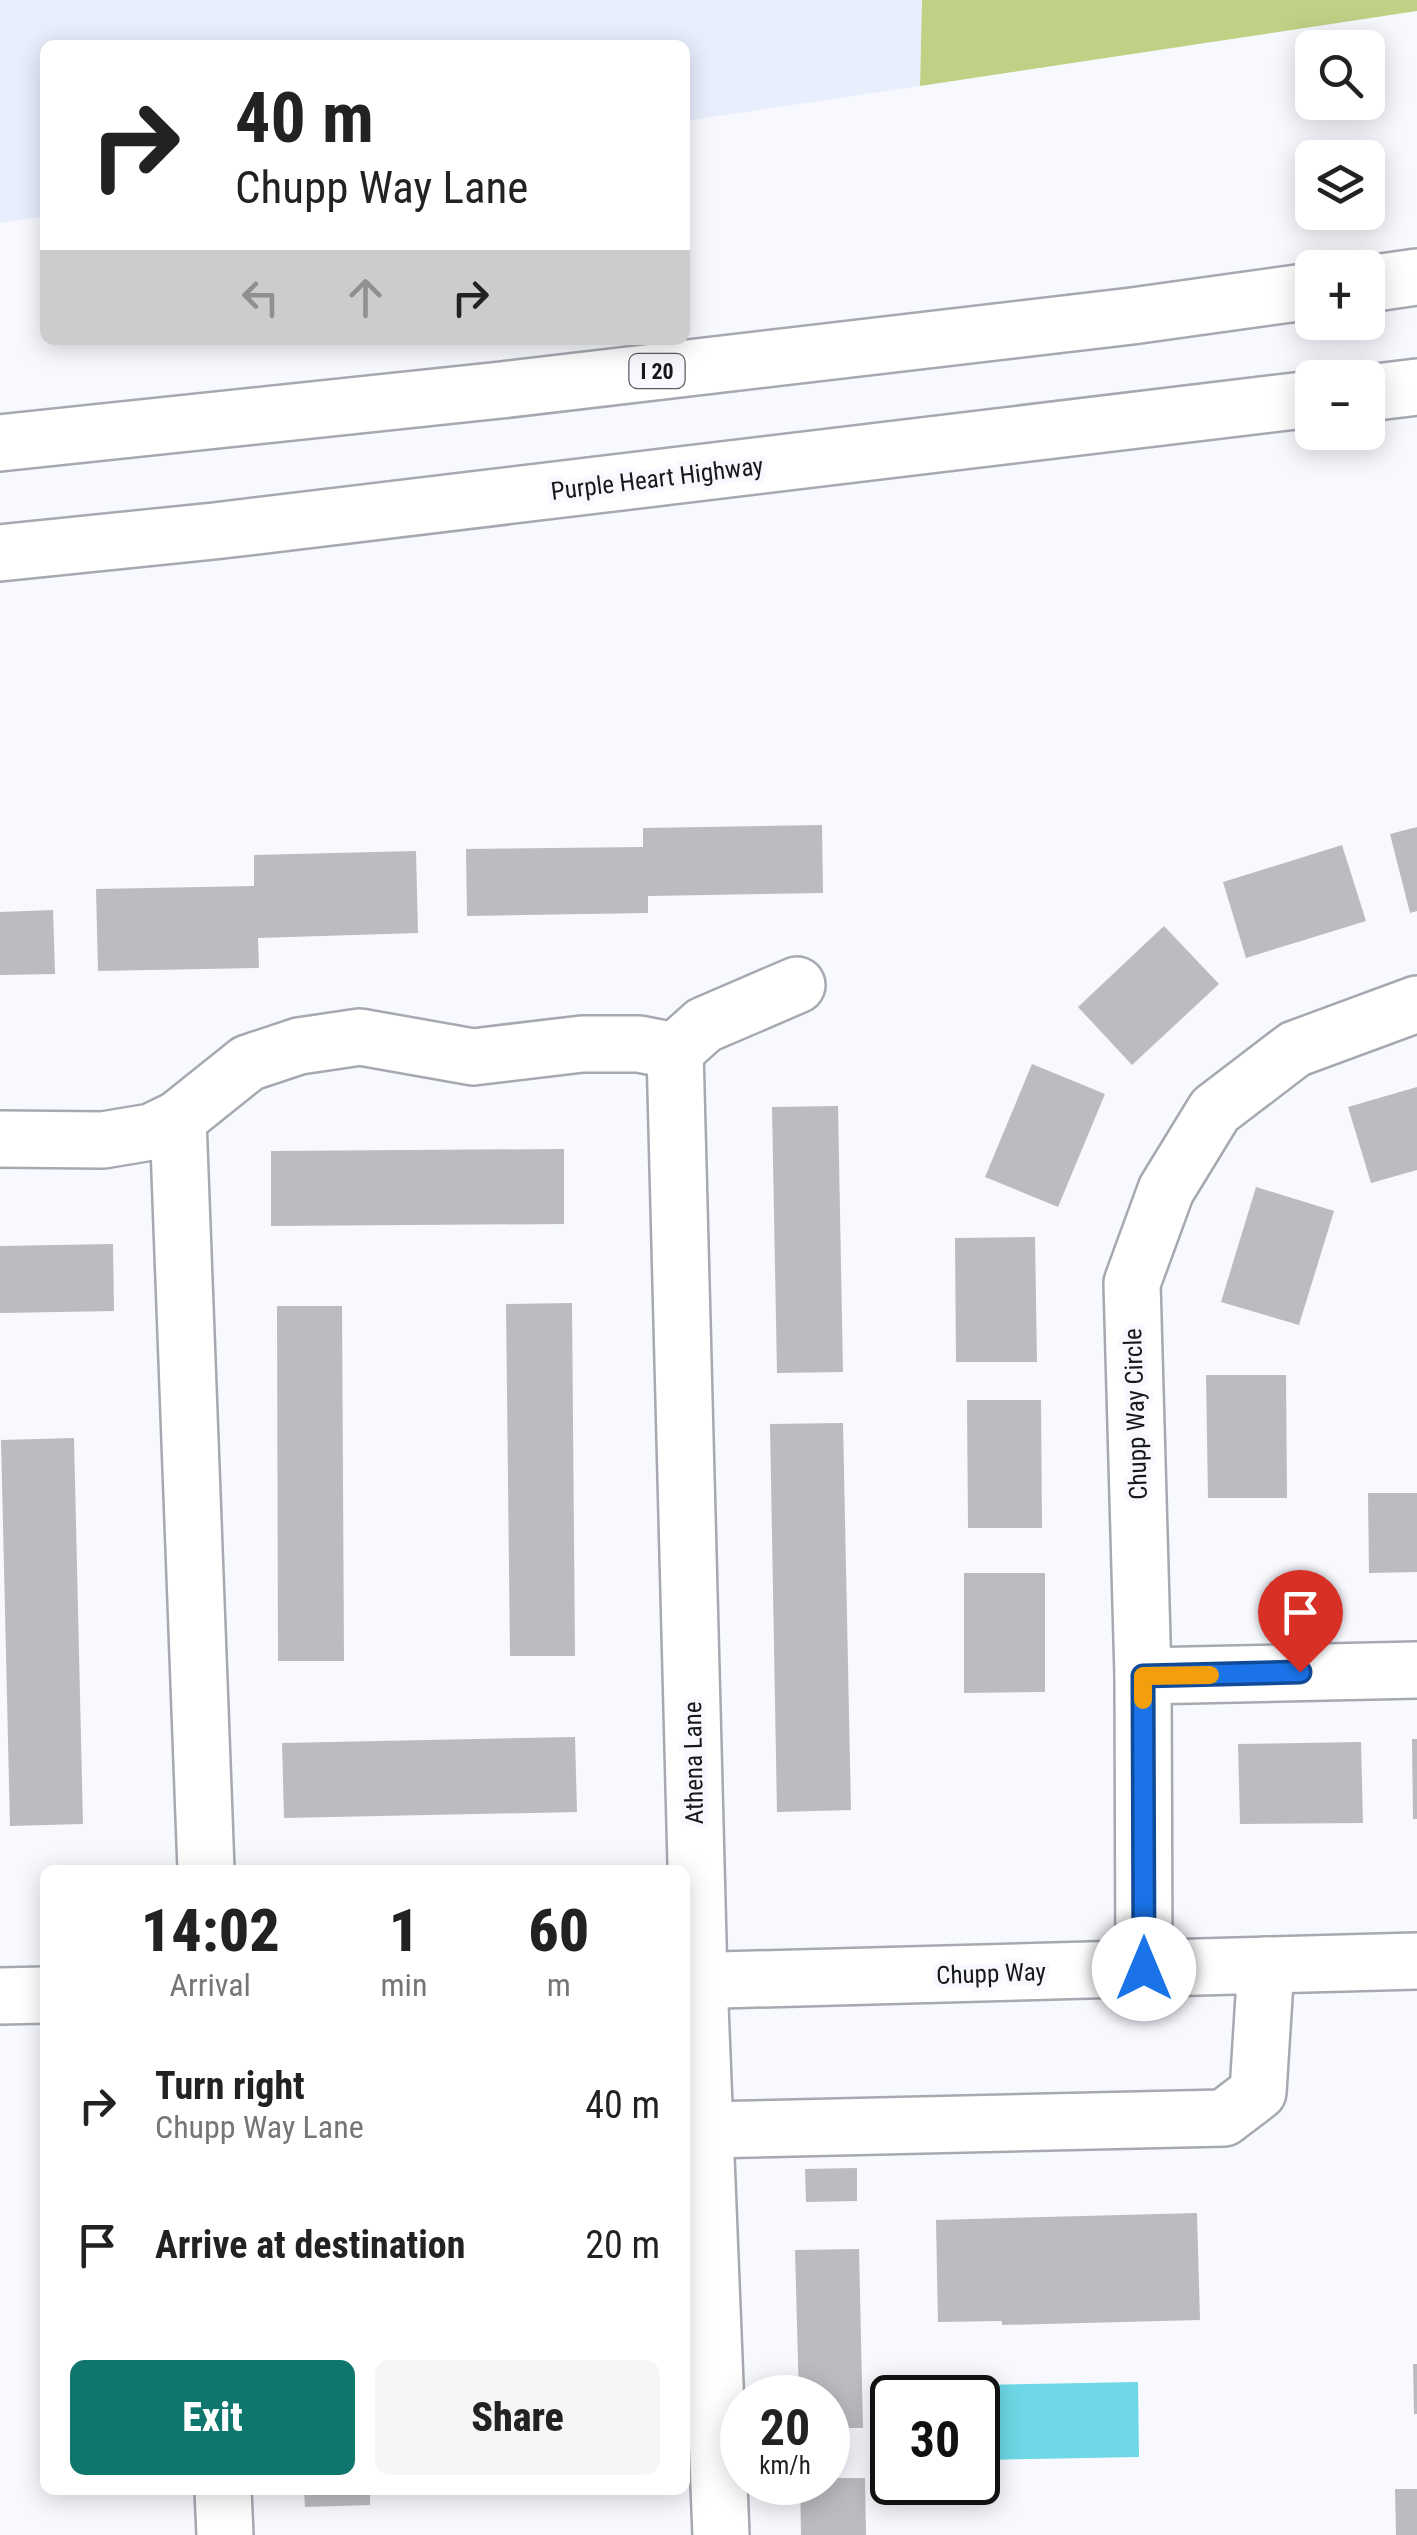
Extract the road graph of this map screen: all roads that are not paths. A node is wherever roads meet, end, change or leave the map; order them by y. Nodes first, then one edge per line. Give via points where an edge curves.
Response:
1 (1417, 277) edge
2 (1385, 282) edge
3 (1295, 293) edge
4 (1417, 387) edge
5 (1385, 390) edge
6 (1295, 401) edge
7 (0, 442) edge
8 (0, 552) edge
9 (797, 985) dead end
10 (1417, 1004) edge
11 (675, 1051) junction
12 (178, 1118) junction
13 (0, 1138) edge
14 (1417, 1670) edge
15 (1143, 1676) junction
16 (206, 1865) edge
17 (690, 1865) edge
18 (690, 1871) edge
19 (1417, 1960) edge
20 (1266, 1965) junction
21 (1144, 1969) junction
22 (692, 1980) edge
23 (40, 1995) edge
24 (0, 1996) edge
25 (705, 2130) junction
26 (224, 2495) edge
27 (224, 2535) edge
28 (722, 2535) edge

1 - 2 main road
3 - 7 main road, I 20 via 560,383
4 - 5 main road
6 - 8 main road, Purple Heart Highway
9 - 11 main road via 704,1025
10 - 15 main road, Chupp Way Circle via 1295,1049 1214,1110 1166,1190 1132,1284
11 - 12 main road via 582,1044 474,1057 360,1037 248,1062
11 - 17 main road, Athena Lane
12 - 13 main road via 150,1132 104,1140
12 - 16 main road
14 - 15 main road
15 - 21 main road, Chupp Way Circle
18 - 22 main road, Athena Lane
19 - 20 main road, Chupp Way
20 - 21 main road, Chupp Way
20 - 25 main road via 1258,2092 1224,2118
21 - 22 main road, Chupp Way
22 - 25 main road, Athena Lane
23 - 24 main road
25 - 28 main road, Athena Lane
26 - 27 main road

